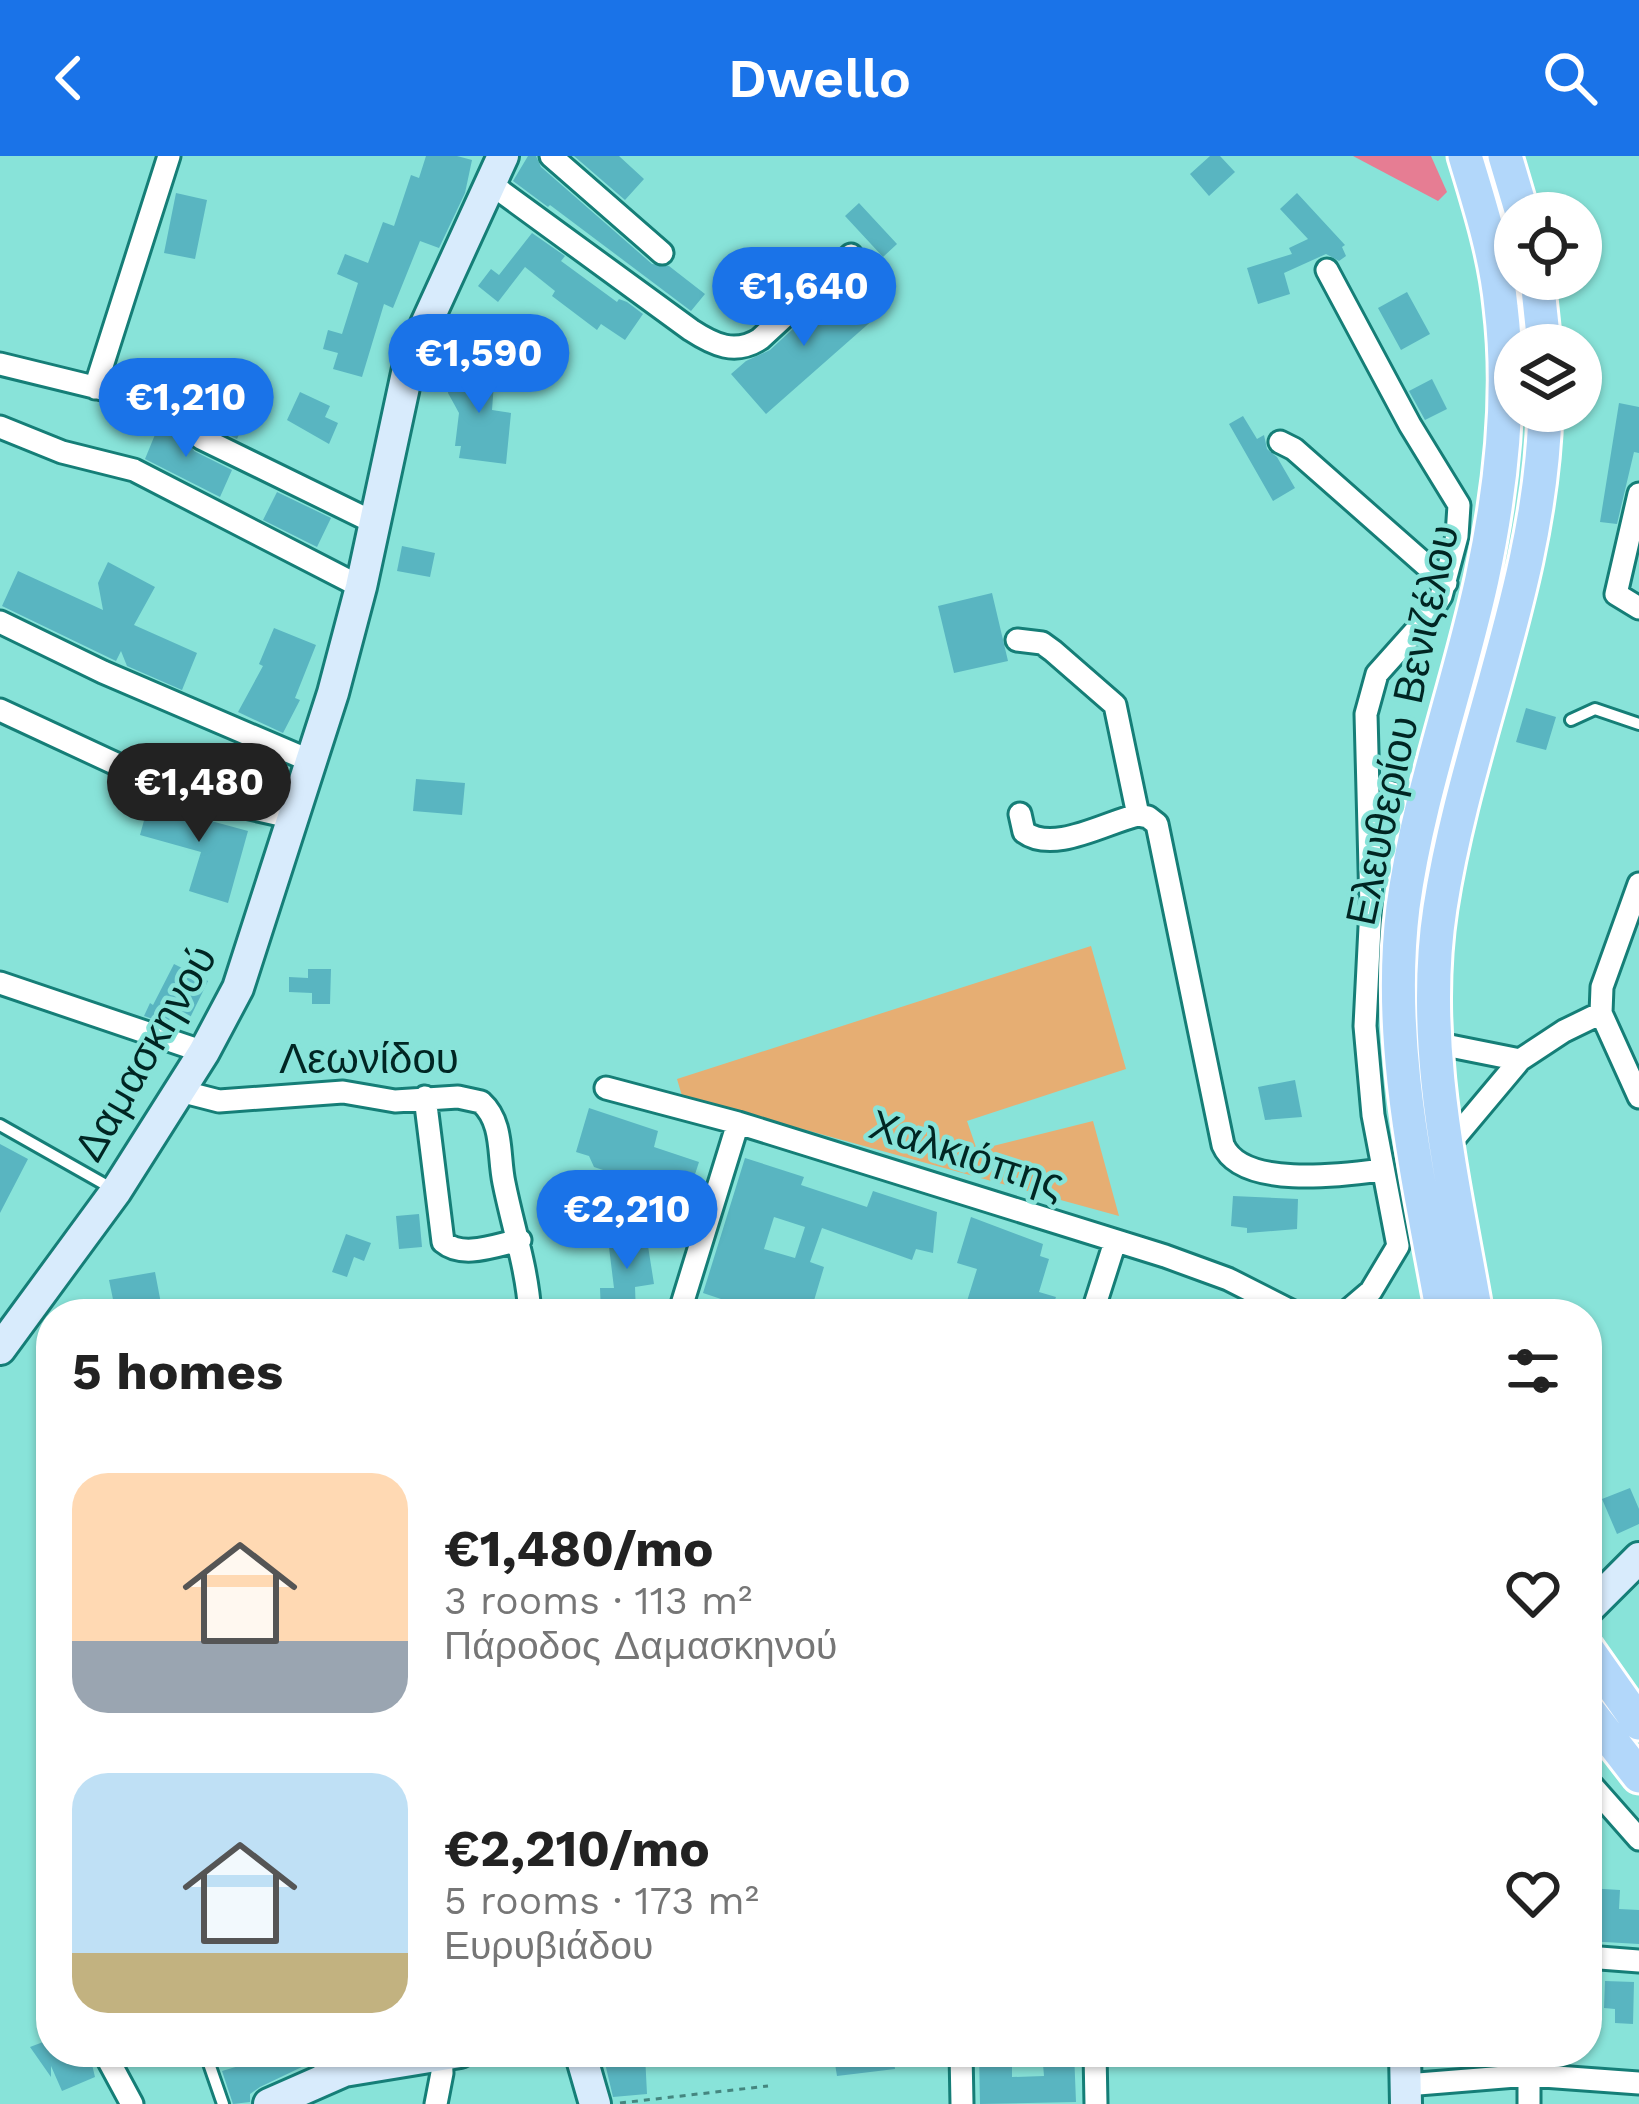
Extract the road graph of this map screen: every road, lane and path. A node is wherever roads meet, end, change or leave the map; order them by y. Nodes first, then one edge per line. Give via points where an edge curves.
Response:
1 (169, 156) edge
2 (551, 156) edge
3 (1465, 156) edge
4 (1505, 156) edge
5 (497, 170) edge
6 (1516, 192) edge
7 (662, 253) dead end
8 (850, 255) dead end
9 (1327, 271) dead end
10 (0, 364) edge
11 (95, 388) junction
12 (0, 428) edge
13 (1544, 432) edge
14 (1280, 442) dead end
15 (1639, 494) edge
16 (375, 523) junction
17 (1446, 583) junction
18 (361, 587) junction
19 (1639, 608) edge
20 (0, 622) edge
21 (1017, 640) dead end
22 (0, 710) edge
23 (1571, 720) dead end
24 (1639, 724) edge
25 (313, 762) junction
26 (1368, 780) junction
27 (1425, 797) junction
28 (1020, 814) dead end
29 (1138, 815) junction
30 (294, 818) junction
31 (1639, 884) edge
32 (0, 983) edge
33 (1601, 1013) junction
34 (1435, 1042) junction
35 (204, 1052) junction
36 (1520, 1060) junction
37 (606, 1088) dead end
38 (180, 1091) junction
39 (425, 1097) junction
40 (1639, 1097) edge
41 (738, 1123) junction
42 (0, 1125) edge
43 (1447, 1147) junction
44 (1382, 1170) junction
45 (116, 1191) junction
46 (1428, 1231) junction
47 (520, 1240) junction
48 (1115, 1241) junction
49 (1397, 1246) junction
50 (37, 1299) edge
51 (528, 1299) edge
52 (684, 1299) edge
53 (1097, 1299) edge
54 (1266, 1299) edge
55 (1362, 1299) edge
56 (1440, 1299) edge
57 (1473, 1299) edge
58 (36, 1300) edge
59 (0, 1349) edge
60 (1639, 1558) edge
61 (1602, 1595) edge
62 (1602, 1670) edge
63 (1639, 1723) edge
64 (1602, 1728) edge
65 (1639, 1776) edge
66 (1602, 1797) edge
67 (1639, 1839) edge
68 (1602, 1958) edge
69 (1639, 1961) edge
70 (112, 2067) edge
71 (210, 2067) edge
72 (319, 2067) edge
73 (442, 2067) edge
74 (584, 2067) edge
75 (961, 2067) edge
76 (1095, 2067) edge
77 (1529, 2074) junction
78 (1639, 2083) edge
79 (768, 2086) dead end
80 (1406, 2095) edge
81 (132, 2104) edge
82 (223, 2104) edge
83 (268, 2104) edge
84 (436, 2104) edge
85 (595, 2104) edge
86 (612, 2104) edge
87 (962, 2104) edge
88 (1096, 2104) edge
89 (1528, 2104) edge

1 - 11 street
2 - 7 street
3 - 27 main road, Ελευθερίου Βενιζέλου via 1501,306 1505,395 1482,579
4 - 6 main road
5 - 8 street via 692,330 723,346 760,339
5 - 16 main road, Δαμασκηνού via 410,359
9 - 17 street via 1458,498
10 - 11 street
11 - 16 street via 196,412 201,438
12 - 18 street via 134,470
13 - 34 main road, Ελευθερίου Βενιζέλου via 1530,548 1444,884
14 - 17 street
15 - 19 street via 1616,594
16 - 18 main road, Δαμασκηνού
17 - 26 street via 1370,693
18 - 25 main road, Δαμασκηνού
20 - 25 street
21 - 29 street via 1053,651 1115,705
22 - 30 street via 142,776
23 - 24 lane via 1595,709
25 - 30 main road, Δαμασκηνού
26 - 27 lane
26 - 44 street via 1365,1026
27 - 46 main road, Ελευθερίου Βενιζέλου via 1398,984 1404,1088
28 - 29 street via 1027,836 1044,840
29 - 44 street via 1152,820 1162,840 1228,1155 1280,1173
30 - 35 main road, Δαμασκηνού via 244,973
31 - 33 street via 1602,988
32 - 35 street
33 - 36 street
33 - 40 street
34 - 36 street
34 - 43 main road, Ελευθερίου Βενιζέλου
35 - 38 main road, Δαμασκηνού
36 - 43 street
37 - 41 street, Χαλκιόπης
38 - 39 street, Λεωνίδου via 219,1101 343,1092
38 - 45 main road, Δαμασκηνού
39 - 47 street, Λεωνίδου via 473,1098 491,1112
39 - 47 street via 443,1242 470,1250
41 - 48 street, Χαλκιόπης
41 - 52 street
42 - 45 lane
43 - 57 main road, Ελευθερίου Βενιζέλου
44 - 49 street
45 - 50 main road, Δαμασκηνού
46 - 49 street
46 - 56 main road, Ελευθερίου Βενιζέλου
47 - 51 street, Λεωνίδου
48 - 53 street
48 - 54 street, Χαλκιόπης
49 - 55 street
58 - 59 main road, Δαμασκηνού
60 - 61 main road
62 - 63 main road
64 - 65 main road
66 - 67 street
68 - 69 street
70 - 81 street
71 - 82 lane
72 - 83 main road
73 - 84 street
74 - 85 main road
75 - 87 street
76 - 88 street
77 - 78 street
77 - 80 street
77 - 89 street
79 - 86 path

